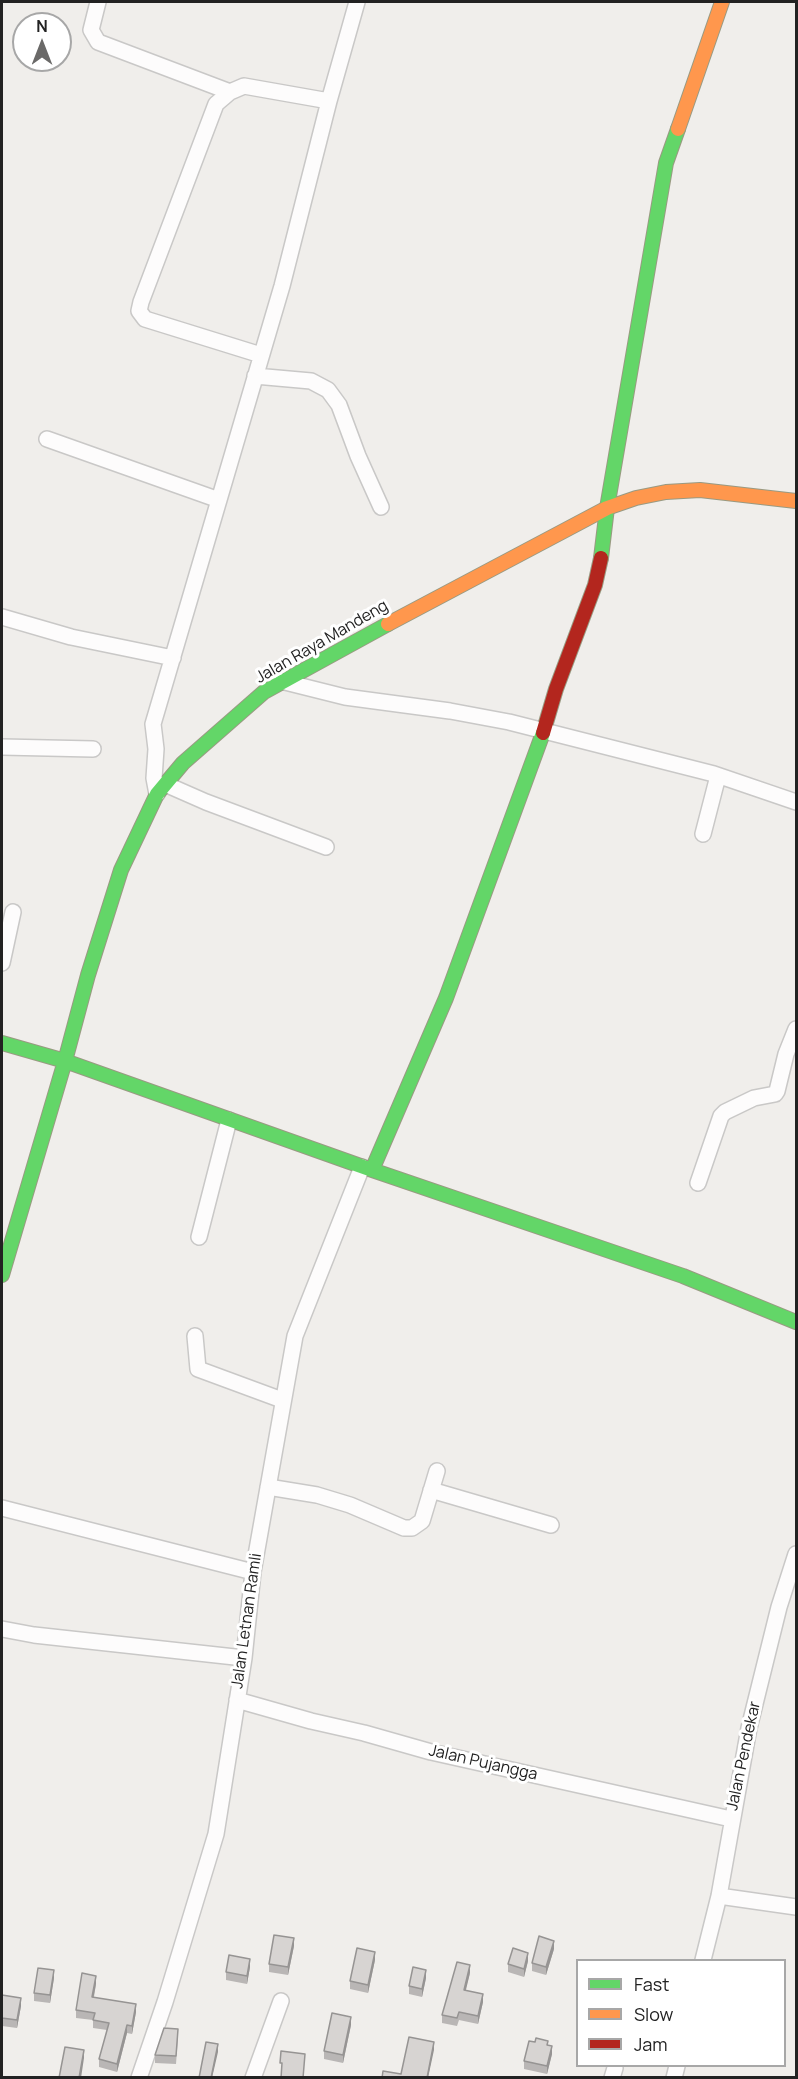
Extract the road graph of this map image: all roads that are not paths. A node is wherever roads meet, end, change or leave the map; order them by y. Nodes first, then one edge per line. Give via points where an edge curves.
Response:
1 (99, 2) edge
2 (357, 2) edge
3 (722, 2) edge
4 (230, 92) junction
5 (329, 101) junction
6 (261, 355) junction
7 (255, 376) junction
8 (47, 439) dead end
9 (219, 500) junction
10 (796, 501) edge
11 (381, 507) dead end
12 (607, 508) junction
13 (2, 617) edge
14 (173, 658) junction
15 (281, 681) junction
16 (544, 732) junction
17 (2, 747) edge
18 (93, 749) dead end
19 (718, 776) junction
20 (161, 789) junction
21 (796, 802) edge
22 (703, 834) dead end
23 (326, 848) dead end
24 (13, 912) dead end
25 (2, 963) edge
26 (796, 1029) edge
27 (2, 1043) edge
28 (65, 1061) junction
29 (229, 1120) junction
30 (367, 1169) junction
31 (698, 1183) dead end
32 (199, 1237) dead end
33 (2, 1275) edge
34 (796, 1322) edge
35 (195, 1336) dead end
36 (282, 1400) junction
37 (437, 1471) dead end
38 (268, 1487) junction
39 (431, 1490) junction
40 (2, 1508) edge
41 (551, 1525) dead end
42 (796, 1554) edge
43 (253, 1572) junction
44 (2, 1629) edge
45 (244, 1658) junction
46 (237, 1700) junction
47 (731, 1819) junction
48 (718, 1896) junction
49 (796, 1907) edge
50 (703, 1959) edge
51 (281, 2001) dead end
52 (139, 2078) edge
53 (253, 2078) edge

1 - 4 street via 91,30 98,42
2 - 5 street
3 - 12 main road via 666,163
4 - 5 street via 244,86
4 - 6 street via 216,104 139,311 145,319
5 - 6 street
6 - 7 street
7 - 9 street
7 - 11 street via 311,381 328,390 339,405
8 - 9 street
9 - 14 street
10 - 12 main road, Jalan Raya Mandeng via 700,490 666,492
12 - 15 main road, Jalan Raya Mandeng
12 - 16 main road via 595,585
13 - 14 street via 71,637
14 - 20 street via 153,724 154,778
15 - 16 street via 345,698 450,711
15 - 20 main road, Jalan Raya Mandeng via 220,729
16 - 19 street
16 - 30 main road via 446,998
17 - 18 street
19 - 21 street
19 - 22 street
20 - 23 street
20 - 28 main road, Jalan Raya Mandeng via 108,908
24 - 25 street
26 - 31 street via 777,1091 721,1116
27 - 28 main road
28 - 29 main road
28 - 33 main road, Jalan Raya Mandeng
29 - 30 main road
29 - 32 street
30 - 34 main road via 683,1276
30 - 36 street, Jalan Letnan Ramli via 295,1336
35 - 36 street via 198,1370
36 - 38 street, Jalan Letnan Ramli
37 - 39 street
38 - 39 street via 318,1495 404,1528 422,1521
38 - 43 street, Jalan Letnan Ramli
39 - 41 street
40 - 43 street
42 - 47 street, Jalan Pendekar via 773,1629
43 - 45 street, Jalan Letnan Ramli
44 - 45 street
45 - 46 street, Jalan Letnan Ramli
46 - 47 street, Jalan Pujangga via 430,1752
46 - 52 street, Jalan Letnan Ramli via 216,1834
47 - 48 street, Jalan Pendekar
48 - 49 street
48 - 50 street, Jalan Pendekar
51 - 53 street

